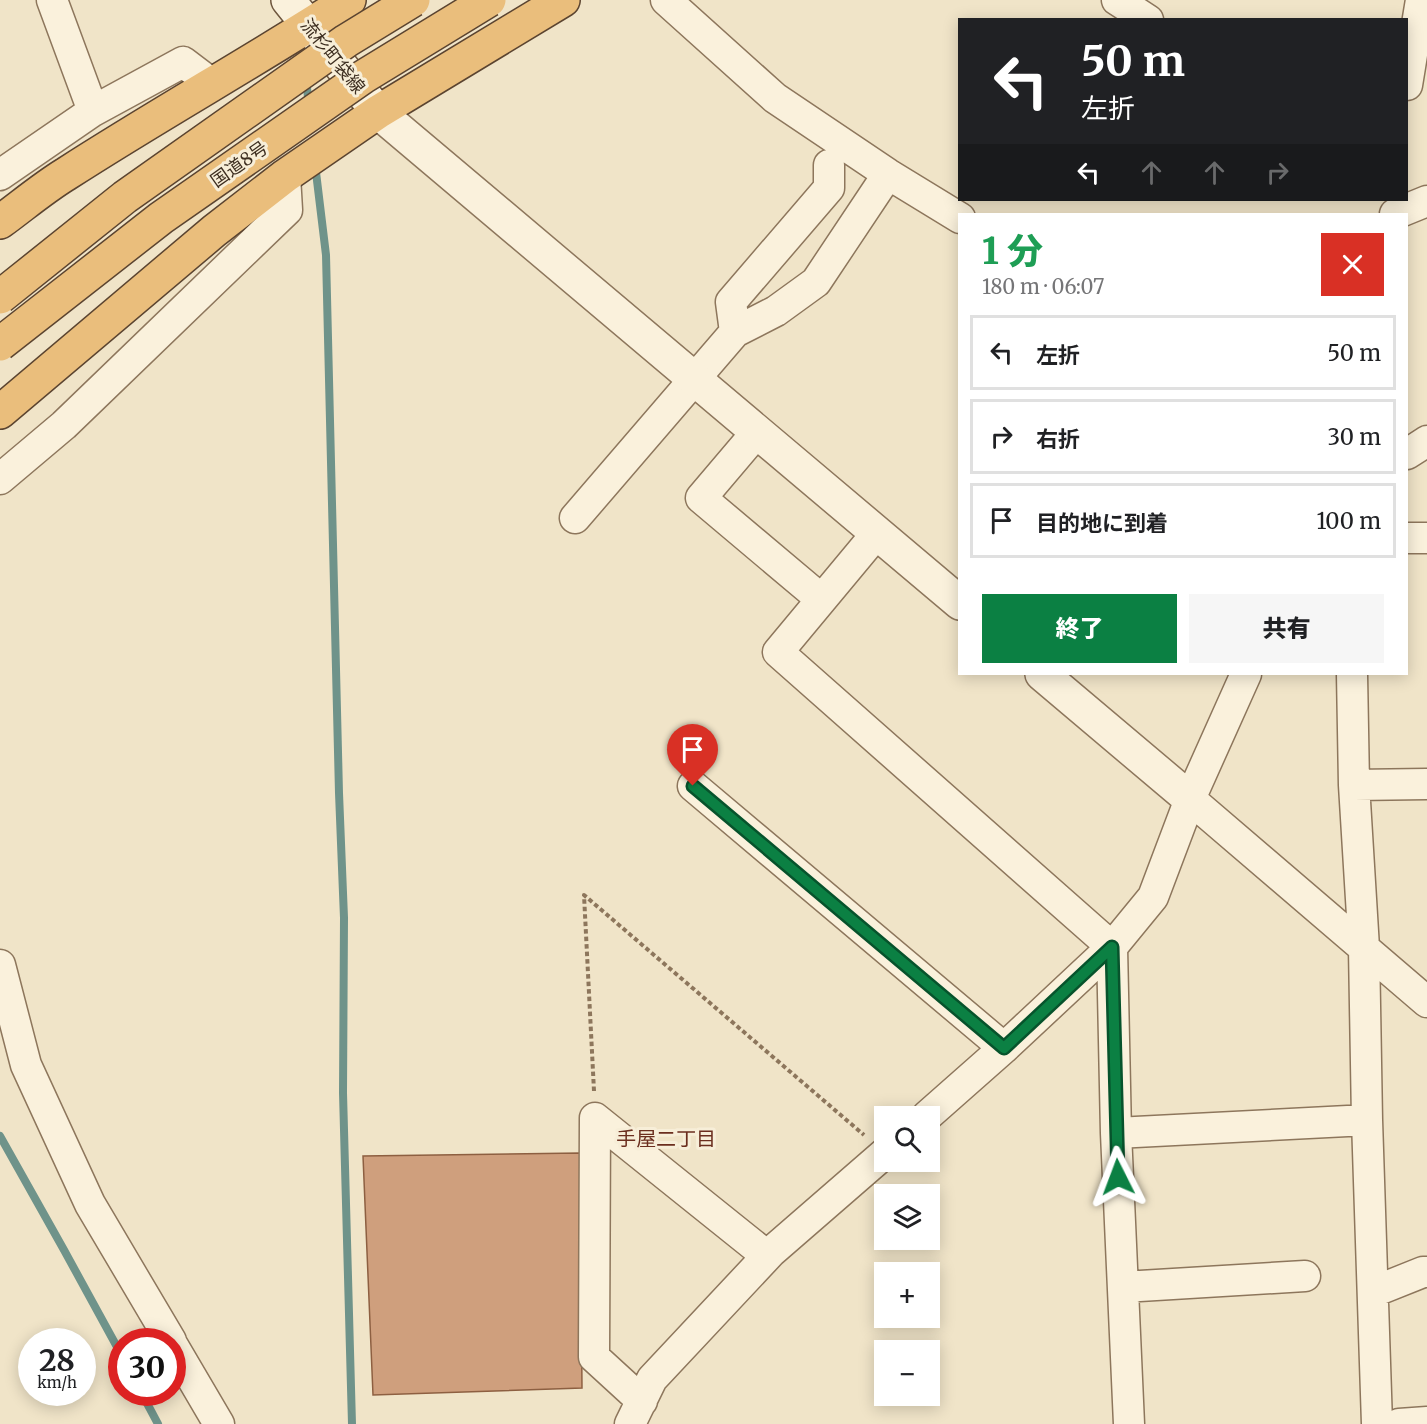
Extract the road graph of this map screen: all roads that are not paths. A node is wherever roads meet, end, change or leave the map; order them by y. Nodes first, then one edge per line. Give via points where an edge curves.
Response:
1 (52, 0) edge
2 (288, 0) edge
3 (349, 0) edge
4 (413, 0) edge
5 (489, 0) edge
6 (563, 0) edge
7 (666, 0) edge
8 (1117, 0) edge
9 (1421, 0) edge
10 (1145, 18) edge
11 (308, 27) junction
12 (1408, 79) edge
13 (212, 84) junction
14 (93, 111) junction
15 (378, 112) junction
16 (829, 165) dead end
17 (888, 174) junction
18 (0, 175) edge
19 (285, 176) junction
20 (1427, 201) edge
21 (1397, 213) edge
22 (958, 217) edge
23 (0, 222) edge
24 (0, 297) edge
25 (735, 332) junction
26 (0, 344) edge
27 (694, 380) junction
28 (0, 412) edge
29 (757, 432) junction
30 (1427, 441) edge
31 (1408, 453) edge
32 (0, 479) edge
33 (575, 518) dead end
34 (877, 533) junction
35 (1408, 538) edge
36 (1427, 538) edge
37 (821, 599) junction
38 (958, 601) edge
39 (1043, 675) edge
40 (1246, 675) edge
41 (1352, 675) edge
42 (1427, 784) edge
43 (1354, 785) junction
44 (693, 786) dead end
45 (1190, 799) junction
46 (1112, 947) junction
47 (1364, 948) junction
48 (0, 965) edge
49 (1427, 1002) edge
50 (1004, 1048) junction
51 (938, 1106) edge
52 (1367, 1120) junction
53 (1116, 1133) junction
54 (874, 1163) edge
55 (767, 1256) junction
56 (1427, 1272) edge
57 (1305, 1275) dead end
58 (1123, 1287) junction
59 (1373, 1292) junction
60 (163, 1328) edge
61 (186, 1367) edge
62 (636, 1412) edge
63 (1427, 1422) edge
64 (219, 1424) edge
65 (1129, 1424) edge
66 (1377, 1424) edge
67 (1399, 1424) edge

1 - 14 street
2 - 11 street, 流杉町袋線
3 - 11 highway
4 - 24 highway, bridge via 346,41 124,197
5 - 26 highway, 国道8号, bridge via 363,77 180,204
6 - 15 highway
7 - 17 street via 775,98
8 - 10 street
9 - 12 street
11 - 13 highway
11 - 15 street, 流杉町袋線
13 - 14 street via 183,63
13 - 23 highway via 64,175
14 - 18 street
15 - 19 highway
15 - 27 street, 流杉町袋線
16 - 25 street via 829,188 731,302
17 - 22 street
17 - 25 street via 816,282 776,311
19 - 28 highway
19 - 32 street via 287,210 64,424
20 - 21 street
25 - 27 street
27 - 29 street, 流杉町袋線
27 - 33 street
29 - 34 street, 流杉町袋線
29 - 37 street via 701,498
30 - 31 street
34 - 37 street
34 - 38 street, 流杉町袋線
35 - 36 street
37 - 46 street via 778,652
39 - 45 street
40 - 45 street
41 - 43 street
42 - 43 street
43 - 47 street
44 - 50 street
45 - 46 street via 1153,897
45 - 47 street
46 - 50 street
46 - 53 street
47 - 49 street
47 - 52 street
48 - 60 street via 26,1065 90,1204
50 - 51 street
52 - 53 street
52 - 59 street
53 - 58 street
54 - 55 street
55 - 62 street via 652,1379
55 - 62 street via 596,1118 594,1357
56 - 59 street
57 - 58 street
58 - 65 street
59 - 66 street
61 - 64 street
63 - 67 street

